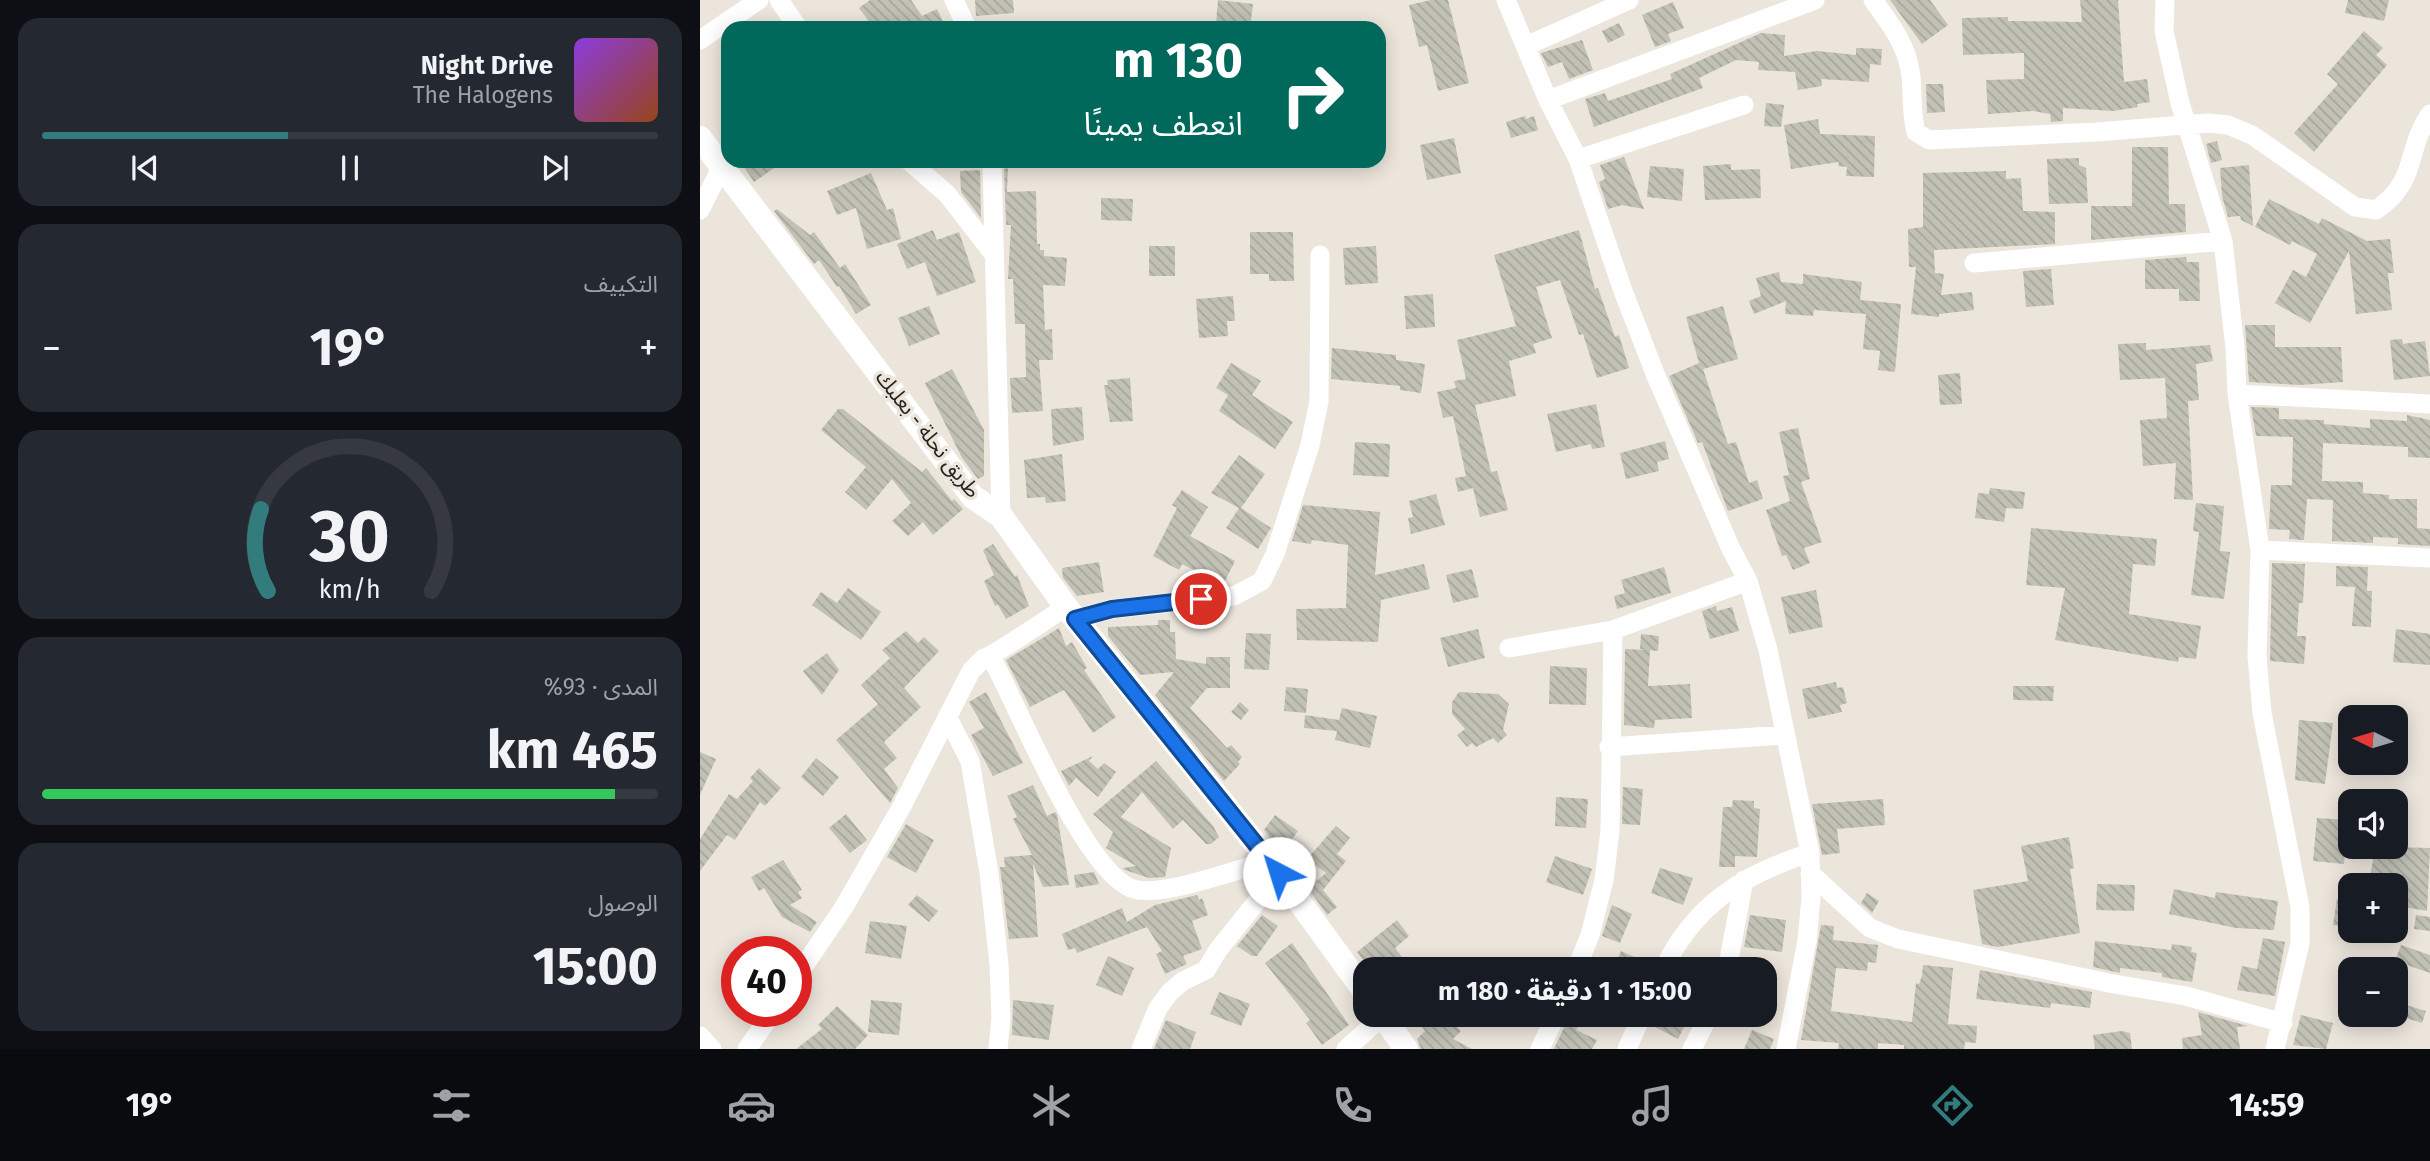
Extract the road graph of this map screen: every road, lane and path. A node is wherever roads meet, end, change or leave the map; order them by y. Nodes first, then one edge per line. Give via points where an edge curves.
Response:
1 (759, 0) edge
2 (779, 0) edge
3 (954, 0) edge
4 (1506, 0) edge
5 (1629, 0) edge
6 (1815, 0) edge
7 (1873, 0) edge
8 (2165, 0) edge
9 (728, 21) edge
10 (793, 21) edge
11 (964, 21) edge
12 (721, 26) edge
13 (700, 40) edge
14 (1526, 47) junction
15 (1548, 100) junction
16 (1744, 105) dead end
17 (2430, 114) edge
18 (2189, 126) junction
19 (700, 138) edge
20 (1578, 159) junction
21 (721, 165) edge
22 (721, 168) edge
23 (724, 168) edge
24 (917, 168) edge
25 (992, 168) edge
26 (700, 210) edge
27 (2223, 241) junction
28 (992, 252) junction
29 (1320, 255) dead end
30 (1974, 263) dead end
31 (2237, 394) junction
32 (2430, 404) edge
33 (1001, 516) junction
34 (2260, 550) junction
35 (2430, 558) edge
36 (1748, 581) junction
37 (1070, 613) junction
38 (1613, 630) junction
39 (1509, 648) dead end
40 (991, 657) junction
41 (949, 720) junction
42 (1785, 735) junction
43 (1609, 747) junction
44 (1810, 853) junction
45 (1273, 867) junction
46 (1810, 873) junction
47 (1744, 880) junction
48 (812, 954) edge
49 (1581, 957) edge
50 (1669, 957) edge
51 (1729, 957) edge
52 (1353, 976) edge
53 (2283, 1023) junction
54 (763, 1027) edge
55 (1370, 1027) edge
56 (1390, 1027) edge
57 (1550, 1027) edge
58 (1637, 1027) edge
59 (1703, 1027) edge
60 (700, 1035) edge
61 (712, 1049) edge
62 (747, 1049) edge
63 (998, 1049) edge
64 (1142, 1049) edge
65 (1346, 1049) edge
66 (1406, 1049) edge
67 (1540, 1049) edge
68 (1627, 1049) edge
69 (1692, 1049) edge
70 (1786, 1049) edge
71 (2275, 1049) edge

1 - 9 street
2 - 10 street
3 - 11 street
4 - 14 street
5 - 14 street
6 - 15 street
7 - 18 street via 1902,40 1911,78 1913,122 1922,137 1945,140
8 - 18 street via 2164,31
12 - 13 street
14 - 15 street
15 - 20 street
16 - 20 street
17 - 18 street via 2403,185 2376,210 2355,207 2252,135 2228,125
18 - 27 street
19 - 21 street, طريق نحلة - بعلبك
20 - 36 street via 1656,376
22 - 26 street
23 - 33 street, طريق نحلة - بعلبك via 973,497
24 - 28 street via 947,194
25 - 28 street
27 - 30 street
27 - 31 street
28 - 33 street
29 - 37 street via 1319,401 1310,445 1262,581 1234,596
31 - 32 street
31 - 34 street
33 - 37 street, طريق نحلة - بعلبك
34 - 35 street
34 - 53 street via 2257,656 2262,713 2300,907 2300,943
36 - 38 street
36 - 42 street
37 - 40 street via 1018,636
37 - 45 street, طريق نحلة - بعلبك
38 - 39 street
38 - 43 street
40 - 41 street via 971,671
40 - 45 street via 1041,765 1116,880 1148,891
41 - 48 street via 844,907
41 - 63 street via 970,761 989,873 999,964
42 - 43 street
42 - 44 street
43 - 49 street via 1604,880
44 - 46 street
44 - 47 street
45 - 52 street, طريق نحلة - بعلبك
45 - 64 street via 1206,970 1183,981 1158,1008
46 - 53 street via 1870,928 1898,939 2186,996
46 - 70 street via 1801,982
47 - 50 street via 1693,920
47 - 51 street
53 - 71 street
54 - 62 street
55 - 65 street
56 - 66 street
57 - 67 street
58 - 68 street
59 - 69 street
60 - 61 street

